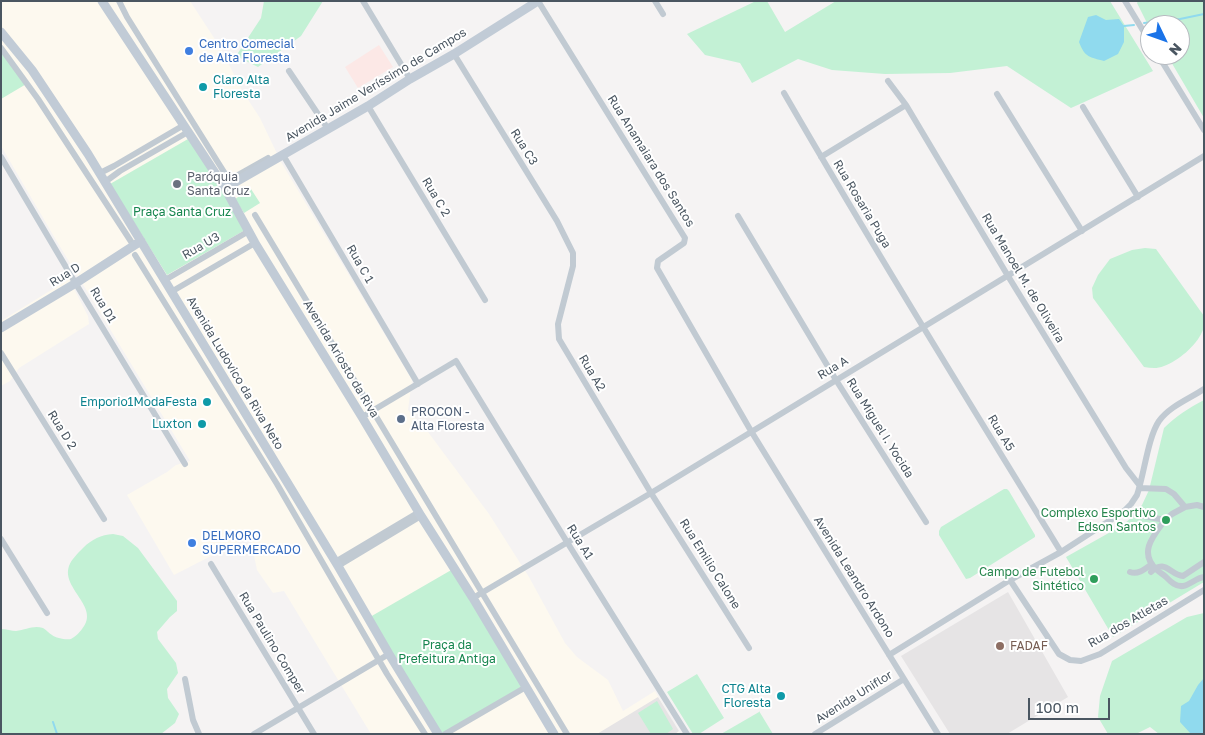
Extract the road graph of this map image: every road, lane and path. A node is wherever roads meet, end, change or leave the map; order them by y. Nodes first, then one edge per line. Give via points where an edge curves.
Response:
1 (102, 1) edge
2 (119, 1) edge
3 (363, 1) edge
4 (538, 1) edge
5 (655, 1) edge
6 (1125, 1) edge
7 (663, 14) dead end
8 (1140, 26) edge
9 (1, 32) edge
10 (1, 48) edge
11 (454, 54) junction
12 (1164, 65) edge
13 (289, 71) dead end
14 (410, 79) junction
15 (888, 81) dead end
16 (784, 93) dead end
17 (997, 94) dead end
18 (906, 105) junction
19 (368, 106) junction
20 (1083, 107) dead end
21 (186, 128) junction
22 (328, 129) junction
23 (1204, 130) edge
24 (144, 149) junction
25 (283, 155) junction
26 (147, 156) junction
27 (1204, 156) edge
28 (1, 157) edge
29 (821, 157) junction
30 (268, 158) dead end
31 (100, 173) junction
32 (105, 182) junction
33 (225, 188) junction
34 (1138, 197) junction
35 (255, 214) dead end
36 (738, 216) dead end
37 (249, 231) junction
38 (1082, 231) junction
39 (136, 242) junction
40 (256, 243) junction
41 (573, 253) joint
42 (135, 255) dead end
43 (1008, 276) junction
44 (164, 280) junction
45 (76, 283) junction
46 (172, 292) junction
47 (485, 300) dead end
48 (923, 326) junction
49 (1, 328) edge
50 (1, 354) edge
51 (836, 380) junction
52 (418, 384) junction
53 (1204, 390) edge
54 (373, 411) junction
55 (362, 417) junction
56 (751, 431) junction
57 (185, 464) dead end
58 (1139, 487) junction
59 (651, 493) junction
60 (1185, 507) junction
61 (1204, 507) edge
62 (1123, 512) junction
63 (420, 514) junction
64 (104, 519) dead end
65 (1165, 520) junction
66 (926, 522) dead end
67 (1, 539) edge
68 (567, 542) junction
69 (1060, 552) junction
70 (1204, 562) edge
71 (211, 564) dead end
72 (336, 564) junction
73 (1152, 568) junction
74 (1130, 572) dead end
75 (1204, 577) edge
76 (1010, 580) junction
77 (1204, 590) edge
78 (482, 592) junction
79 (473, 598) junction
80 (47, 613) dead end
81 (748, 648) dead end
82 (389, 654) junction
83 (889, 655) junction
84 (379, 660) junction
85 (185, 679) dead end
86 (904, 679) junction
87 (526, 686) junction
88 (298, 708) junction
89 (199, 734) edge
90 (254, 734) edge
91 (314, 734) edge
92 (425, 734) edge
93 (438, 734) edge
94 (445, 734) edge
95 (554, 734) edge
96 (567, 734) edge
97 (687, 734) edge
98 (815, 734) edge
99 (938, 734) edge

1 - 21 street, Avenida Ariosto da Riva
2 - 30 street via 229,180
3 - 14 street
4 - 11 street, Avenida Jaime Veríssimo de Campos
4 - 56 street, Rua Anamaiara dos Santos via 685,238 684,243 658,261 657,268
5 - 7 street
6 - 8 street
9 - 31 street, Avenida Ludovico da Riva Neto via 32,70
10 - 39 street
11 - 14 street, Avenida Jaime Veríssimo de Campos
11 - 41 street, Rua C3
12 - 23 street
13 - 22 street
14 - 19 street, Avenida Jaime Veríssimo de Campos
15 - 18 street, Rua Manoel M. de Oliveira
16 - 29 street, Rua Rosaria Puga
17 - 38 street
18 - 29 street
18 - 43 street, Rua Manoel M. de Oliveira
19 - 22 street, Avenida Jaime Veríssimo de Campos
19 - 47 street, Rua C 2
20 - 34 street
21 - 24 street
21 - 26 street
21 - 33 street, Avenida Ariosto da Riva
22 - 25 street, Avenida Jaime Veríssimo de Campos
24 - 26 street
24 - 31 street
25 - 33 street, Avenida Jaime Veríssimo de Campos
25 - 52 street, Rua C 1
26 - 32 street
27 - 34 street, Rua A
28 - 45 street, Rua D1
29 - 48 street, Rua Rosaria Puga
31 - 32 street, Avenida Ludovico da Riva Neto
32 - 39 street, Avenida Ludovico da Riva Neto
33 - 37 street, Avenida Ariosto da Riva
34 - 38 street, Rua A
35 - 54 street
36 - 51 street, Rua Miguel I. Yocida
37 - 40 street, Avenida Ariosto da Riva
37 - 44 street, Rua U3
38 - 43 street, Rua A
39 - 44 street, Avenida Ludovico da Riva Neto
39 - 45 street, Rua D
40 - 46 street, Rua U3
40 - 55 street, Avenida Ariosto da Riva
41 - 59 street, Rua A2 via 573,266 558,324 559,339
42 - 84 street via 277,484
43 - 48 street, Rua A
43 - 58 street, Rua Manoel M. de Oliveira
44 - 46 street, Avenida Ludovico da Riva Neto
45 - 49 street, Rua D
45 - 57 street, Rua D1
46 - 72 street, Avenida Ludovico da Riva Neto
48 - 51 street, Rua A
48 - 69 street, Rua A5
50 - 64 street, Rua D 2
51 - 56 street, Rua A
51 - 66 street, Rua Miguel I. Yocida
52 - 54 street
52 - 68 street, Rua A1 via 456,360
53 - 58 street via 1171,409 1159,421 1152,435
54 - 55 street
54 - 78 street
55 - 63 street, Avenida Ariosto da Riva
56 - 59 street, Rua A
56 - 83 street, Avenida Leandro Ardono
58 - 60 street via 1166,489
58 - 62 street
59 - 68 street, Rua A
59 - 81 street, Rua Emilio Calone
60 - 61 street
60 - 65 street
62 - 65 street
62 - 69 street
63 - 72 street
63 - 79 street, Avenida Ariosto da Riva
65 - 73 street via 1154,534 1147,553
67 - 80 street
68 - 78 street, Rua A
68 - 97 street, Rua A1
69 - 76 street
70 - 73 street via 1194,564 1183,576 1166,567
71 - 88 street, Rua Paulino Comper
72 - 82 street, Avenida Ludovico da Riva Neto
73 - 74 street
73 - 75 street via 1182,586
76 - 77 street, Rua dos Atletas via 1059,654 1070,660 1082,661 1100,654
76 - 83 street
78 - 79 street, Rua A
78 - 96 street
79 - 87 street, Avenida Ariosto da Riva
82 - 84 street
82 - 93 street, Avenida Ludovico da Riva Neto
83 - 86 street, Avenida Leandro Ardono
84 - 88 street
84 - 92 street
85 - 89 street
86 - 98 street, Avenida Uniflor
86 - 99 street, Avenida Leandro Ardono
87 - 94 street
87 - 95 street, Avenida Ariosto da Riva
88 - 90 street
88 - 91 street, Rua Paulino Comper

